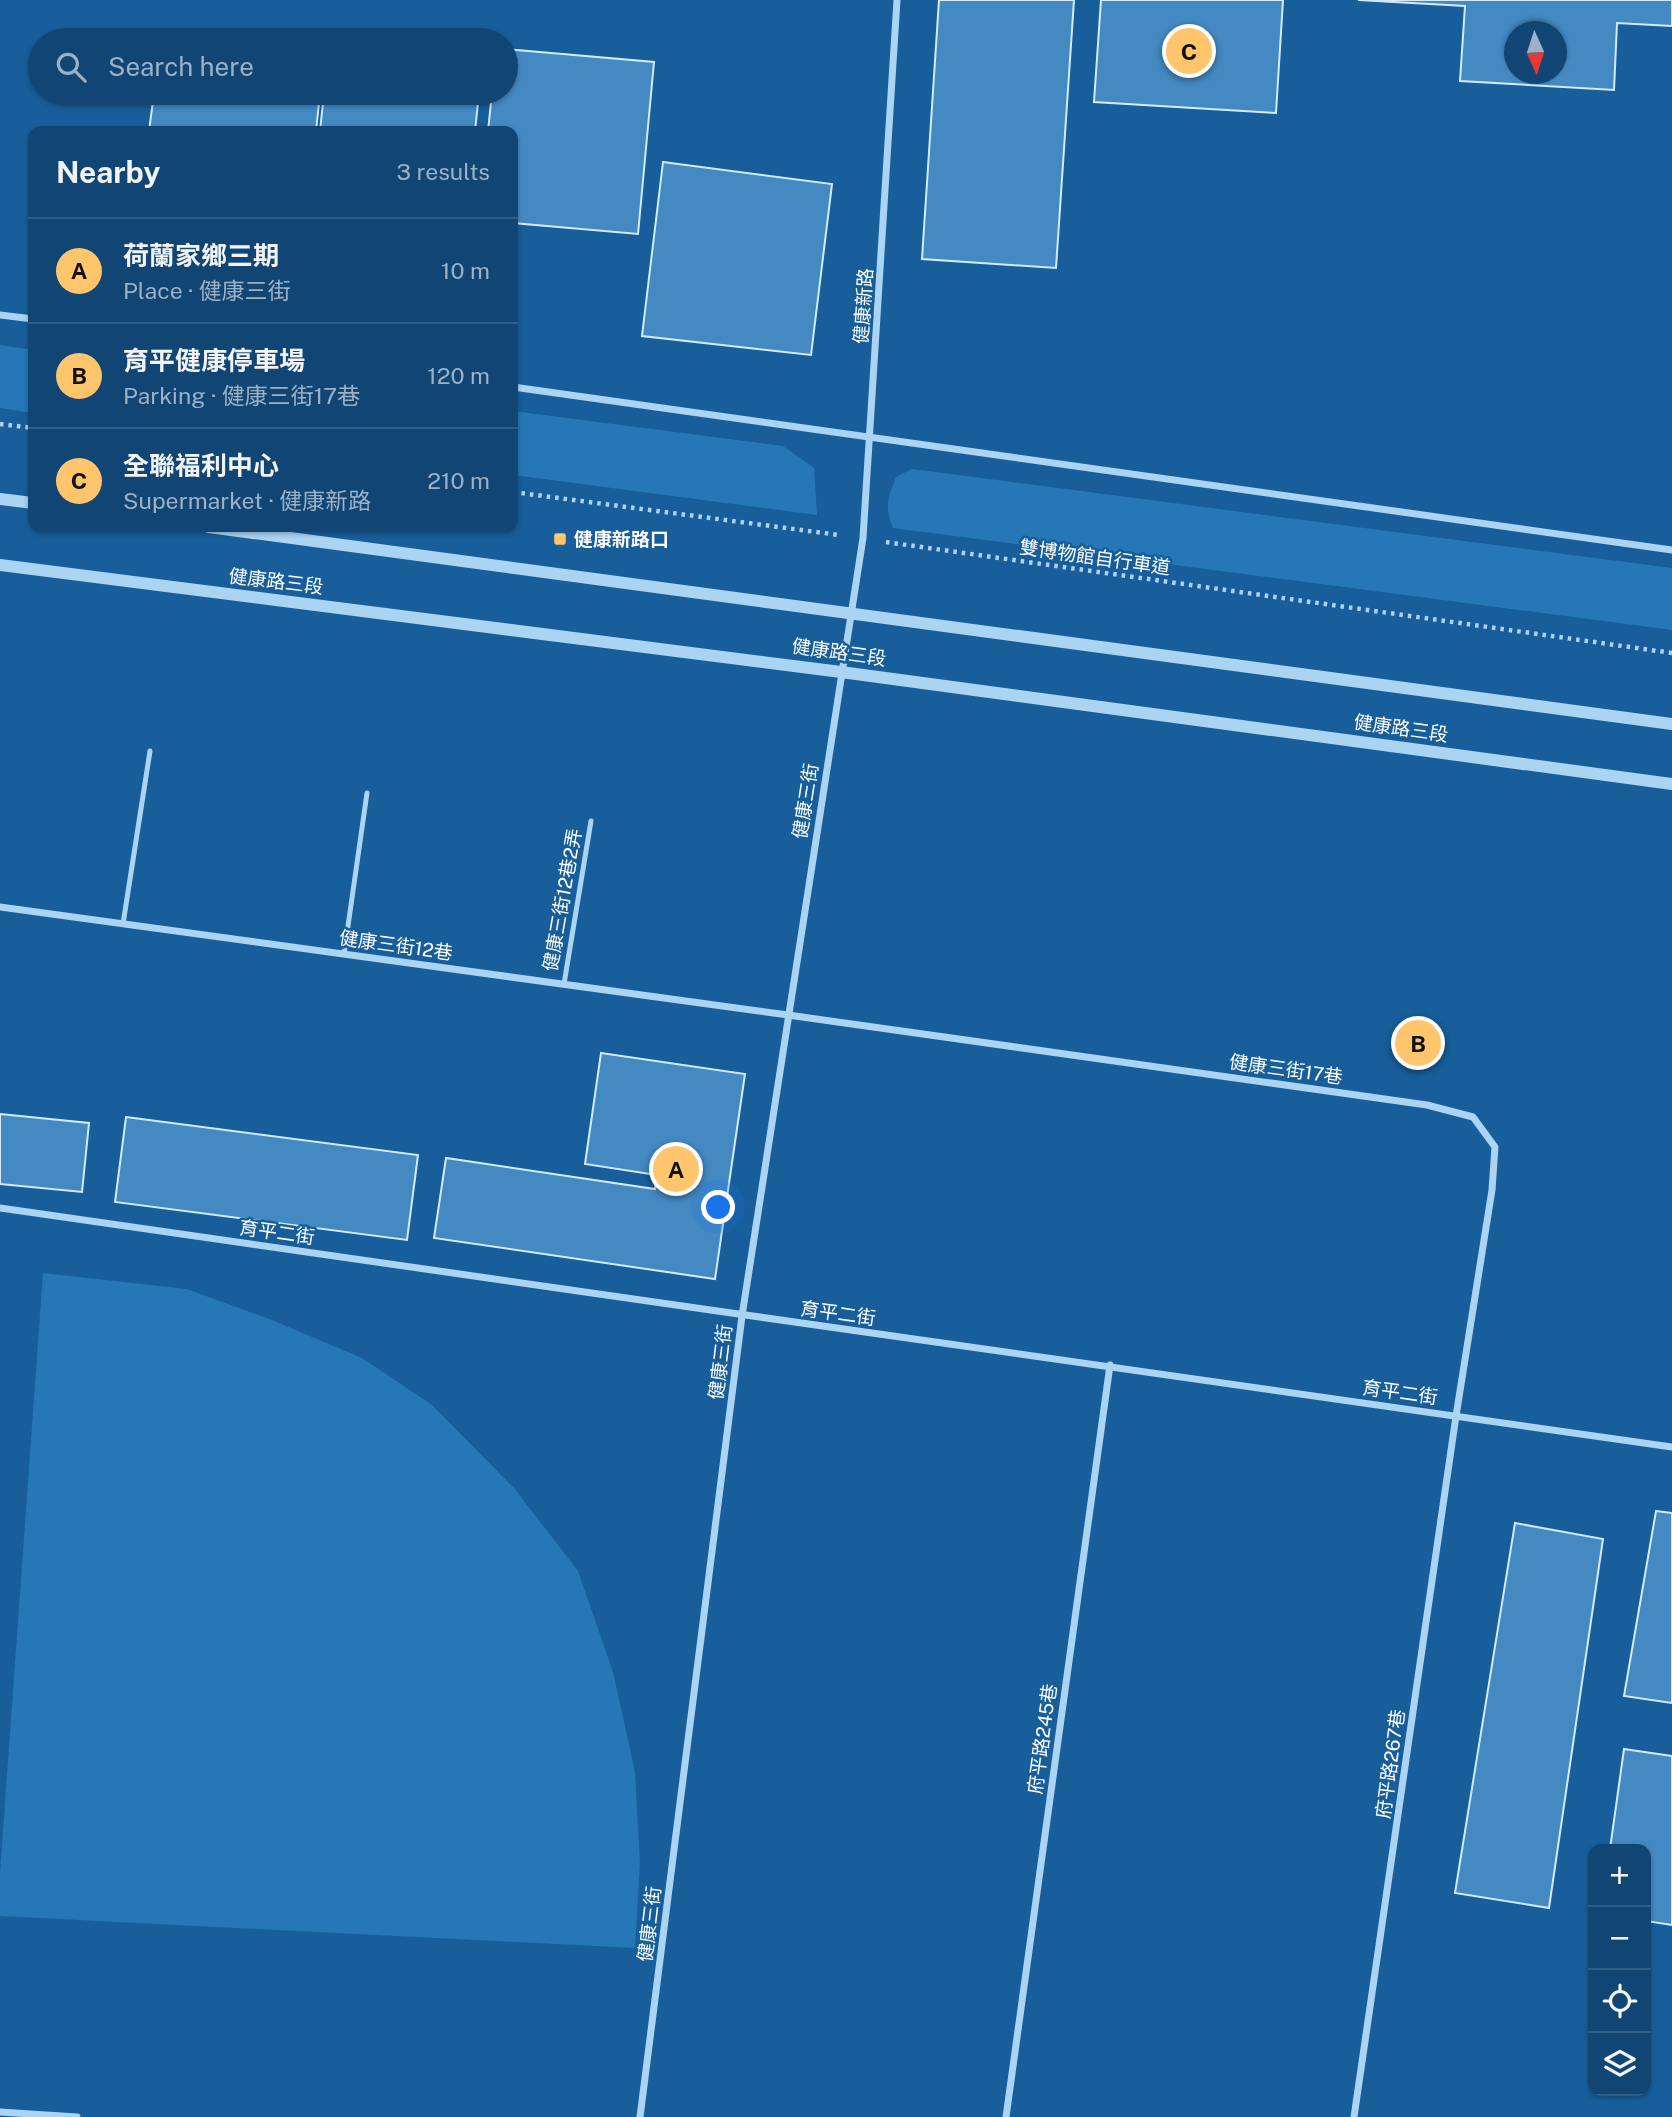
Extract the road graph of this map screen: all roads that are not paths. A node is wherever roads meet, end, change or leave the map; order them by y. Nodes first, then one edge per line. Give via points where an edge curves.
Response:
1 (897, 0) edge
2 (0, 315) edge
3 (28, 318) edge
4 (518, 388) edge
5 (870, 438) junction
6 (0, 499) edge
7 (28, 502) edge
8 (246, 532) edge
9 (1672, 550) edge
10 (0, 565) edge
11 (850, 613) junction
12 (841, 672) junction
13 (1672, 724) edge
14 (149, 751) dead end
15 (1672, 785) edge
16 (367, 793) dead end
17 (591, 821) dead end
18 (0, 907) edge
19 (123, 924) junction
20 (344, 954) junction
21 (564, 984) junction
22 (788, 1015) junction
23 (0, 1208) edge
24 (742, 1316) junction
25 (1110, 1365) junction
26 (1456, 1416) junction
27 (1672, 1447) edge
28 (0, 2112) edge
29 (77, 2117) edge
30 (640, 2117) edge
31 (1006, 2117) edge
32 (1354, 2117) edge

1 - 5 street, 健康新路
2 - 3 street
4 - 5 street
5 - 9 street
5 - 11 street, 健康新路 via 863,538
6 - 7 street
8 - 11 street, 健康路三段
10 - 12 street, 健康路三段
11 - 12 street, 健康三街
11 - 13 street, 健康路三段
12 - 15 street, 健康路三段
12 - 22 street, 健康三街
14 - 19 lane
16 - 20 lane
17 - 21 lane, 健康三街12巷2弄
18 - 19 street, 健康三街12巷
19 - 20 street, 健康三街12巷
20 - 21 street, 健康三街12巷
21 - 22 street, 健康三街12巷
22 - 24 street, 健康三街
22 - 26 street, 健康三街17巷 via 1427,1105 1473,1117 1495,1147
23 - 24 street, 育平二街
24 - 25 street, 育平二街
24 - 30 street, 健康三街
25 - 26 street, 育平二街
25 - 31 street, 府平路245巷
26 - 27 street, 育平二街
26 - 32 street, 府平路267巷
28 - 29 street

